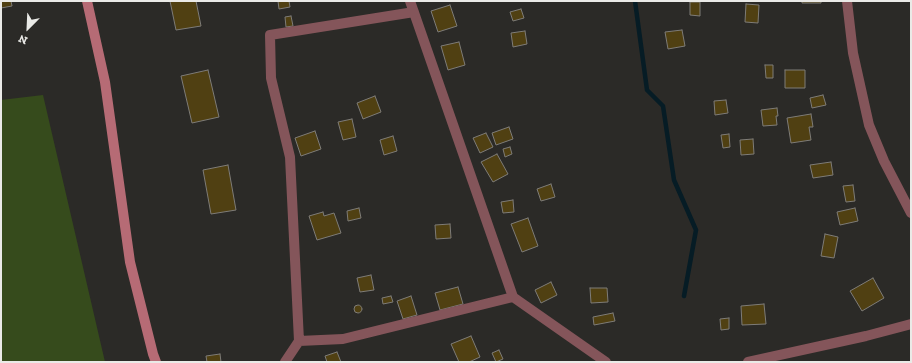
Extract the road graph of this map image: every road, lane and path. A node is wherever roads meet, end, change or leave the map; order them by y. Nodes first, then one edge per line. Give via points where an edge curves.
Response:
1 (87, 1) edge
2 (410, 1) edge
3 (847, 1) edge
4 (414, 12) junction
5 (911, 213) edge
6 (513, 297) junction
7 (911, 324) edge
8 (299, 341) junction
9 (156, 362) edge
10 (285, 362) edge
11 (606, 362) edge
12 (748, 362) edge

1 - 9 main road via 105,82 130,262
2 - 4 street
3 - 5 street via 853,53 869,125
4 - 6 street
4 - 8 street via 270,35 271,78 290,156
6 - 8 street via 343,339
6 - 11 street
7 - 12 street
8 - 10 street

